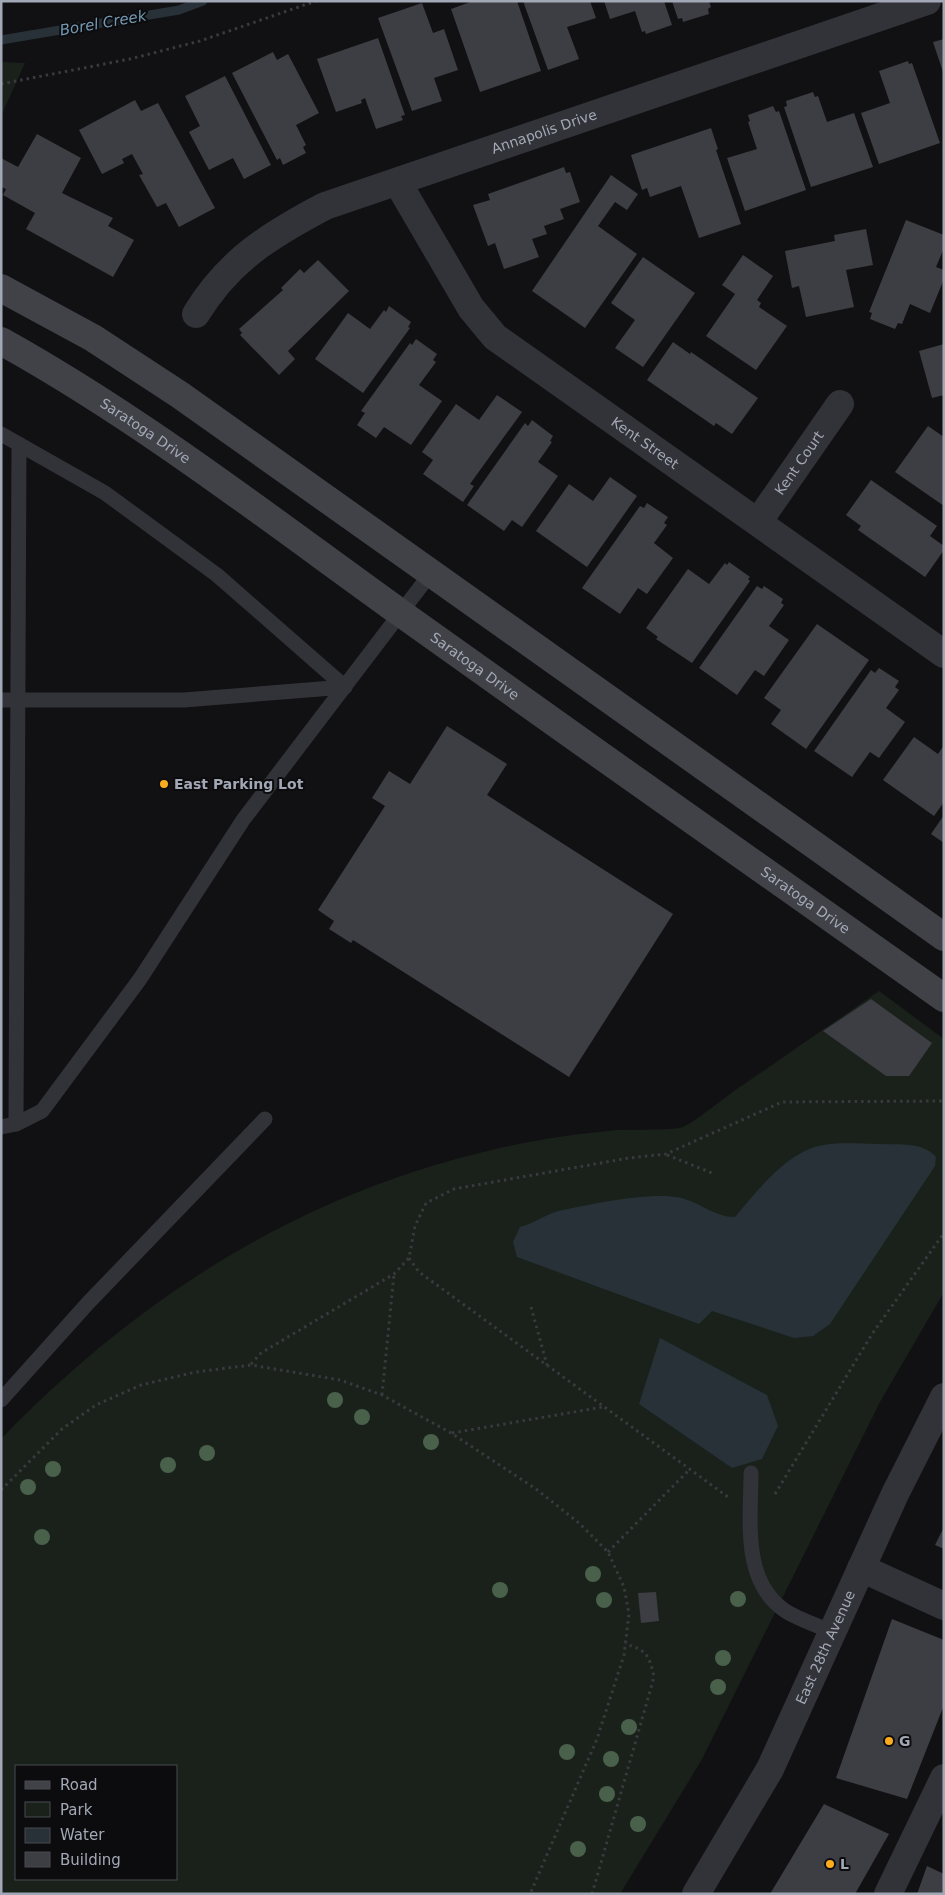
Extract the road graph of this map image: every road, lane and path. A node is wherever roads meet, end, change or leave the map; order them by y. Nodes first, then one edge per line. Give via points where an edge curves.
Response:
1 (316, 1) edge
2 (927, 1) edge
3 (1, 84) edge
4 (398, 183) junction
5 (1, 288) edge
6 (196, 314) dead end
7 (1, 341) edge
8 (840, 404) dead end
9 (1, 434) edge
10 (19, 444) junction
11 (758, 522) junction
12 (431, 573) junction
13 (401, 613) junction
14 (944, 654) edge
15 (345, 687) junction
16 (9, 700) edge
17 (944, 937) edge
18 (944, 998) edge
19 (944, 1101) edge
20 (265, 1119) dead end
21 (9, 1126) edge
22 (666, 1154) junction
23 (712, 1172) dead end
24 (944, 1232) edge
25 (409, 1258) junction
26 (394, 1274) junction
27 (531, 1307) dead end
28 (251, 1365) junction
29 (547, 1366) junction
30 (382, 1395) junction
31 (944, 1397) edge
32 (1, 1400) edge
33 (604, 1407) junction
34 (451, 1433) junction
35 (690, 1469) junction
36 (751, 1473) dead end
37 (1, 1490) edge
38 (751, 1500) junction
39 (608, 1552) junction
40 (861, 1568) junction
41 (944, 1606) edge
42 (833, 1632) junction
43 (625, 1644) junction
44 (944, 1778) edge
45 (530, 1894) edge
46 (592, 1894) edge
47 (696, 1894) edge
48 (888, 1894) edge

1 - 3 path via 200,41 130,59
2 - 4 street, Annapolis Drive
4 - 6 street, Annapolis Drive via 325,206 282,229 244,256 212,288
4 - 11 street, Kent Street via 471,308 495,337
5 - 12 main road via 93,338 180,395
7 - 13 main road, Saratoga Drive via 91,394 173,449
8 - 11 street, Kent Court
9 - 10 lane
10 - 15 lane via 105,493 217,575
10 - 16 lane
11 - 14 street, Kent Street
12 - 13 lane
12 - 17 main road
13 - 15 lane
13 - 18 main road, Saratoga Drive
15 - 16 lane via 184,700
15 - 21 lane via 243,820 140,979 42,1111
16 - 21 lane
19 - 22 path via 782,1102
20 - 32 lane via 88,1302
22 - 23 path
22 - 25 path via 454,1188 426,1203 414,1226
24 - 38 path via 872,1334 775,1494
25 - 26 path
25 - 29 path via 420,1272
26 - 28 path via 261,1353
26 - 30 path
27 - 29 path
28 - 30 path via 340,1380
28 - 37 path via 196,1372 141,1385 96,1405 62,1429
29 - 33 path
30 - 34 path
31 - 40 street, East 28th Avenue
33 - 34 path
33 - 35 path
34 - 39 path via 536,1489 579,1523
35 - 38 path via 728,1497
35 - 39 path
36 - 38 lane
38 - 42 lane via 752,1551 757,1576 770,1596 787,1612
39 - 43 path via 624,1587 628,1614
40 - 41 street
40 - 42 street, East 28th Avenue
42 - 47 street, East 28th Avenue via 770,1769
43 - 45 path via 597,1739
43 - 46 path via 638,1647 650,1657 654,1677
44 - 48 street

